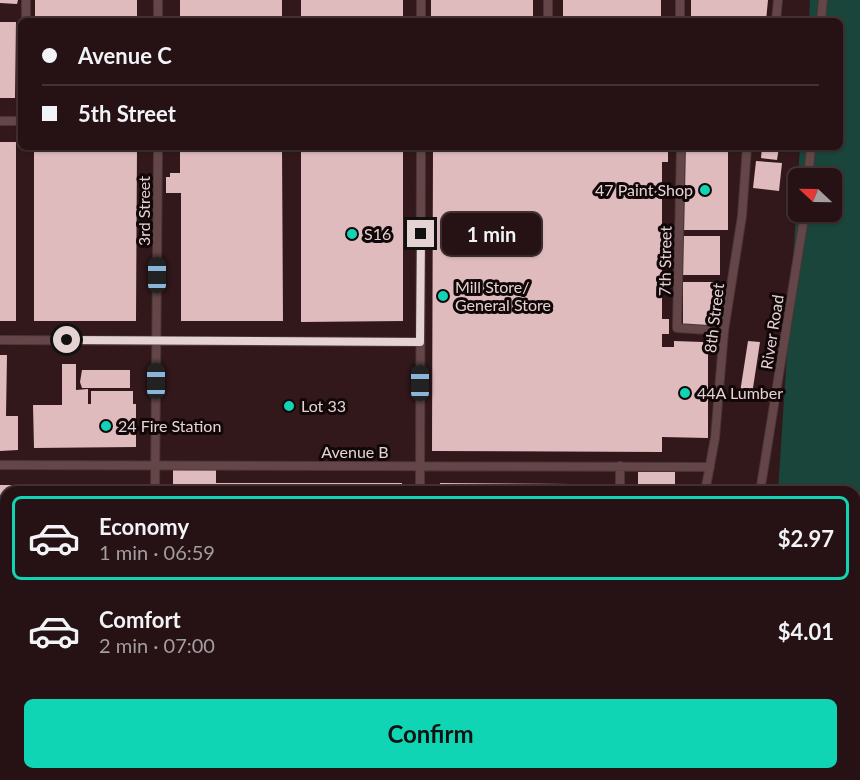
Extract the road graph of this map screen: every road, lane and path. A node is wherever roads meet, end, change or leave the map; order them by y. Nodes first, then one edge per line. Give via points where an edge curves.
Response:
1 (26, 0) edge
2 (158, 0) edge
3 (421, 0) edge
4 (548, 0) edge
5 (680, 0) edge
6 (778, 0) edge
7 (823, 0) edge
8 (26, 18) edge
9 (158, 18) edge
10 (421, 18) edge
11 (548, 18) edge
12 (680, 18) edge
13 (776, 18) edge
14 (821, 18) edge
15 (0, 121) edge
16 (18, 121) edge
17 (158, 150) edge
18 (421, 150) edge
19 (681, 150) edge
20 (747, 150) edge
21 (811, 150) edge
22 (809, 168) edge
23 (803, 222) edge
24 (724, 331) junction
25 (0, 340) edge
26 (156, 340) junction
27 (420, 342) junction
28 (155, 464) junction
29 (0, 465) edge
30 (420, 466) junction
31 (620, 466) junction
32 (710, 466) junction
33 (155, 486) edge
34 (420, 486) edge
35 (620, 486) edge
36 (706, 486) edge
37 (761, 486) edge

1 - 8 lane
2 - 9 lane
3 - 10 lane
4 - 11 lane
5 - 12 lane
6 - 13 lane
7 - 14 lane
15 - 16 lane
17 - 26 lane, 3rd Street
18 - 27 lane
19 - 24 lane, 7th Street via 677,328
20 - 24 lane, 8th Street via 742,216
21 - 22 lane
23 - 37 lane, River Road
24 - 32 lane, 8th Street
25 - 26 lane
26 - 27 lane
26 - 28 lane, 3rd Street
27 - 30 lane
28 - 29 lane, Avenue B
28 - 30 lane, Avenue B
28 - 33 lane, 3rd Street
30 - 31 lane, Avenue B
30 - 34 lane
31 - 32 lane, Avenue B
31 - 35 lane
32 - 36 lane, 8th Street

